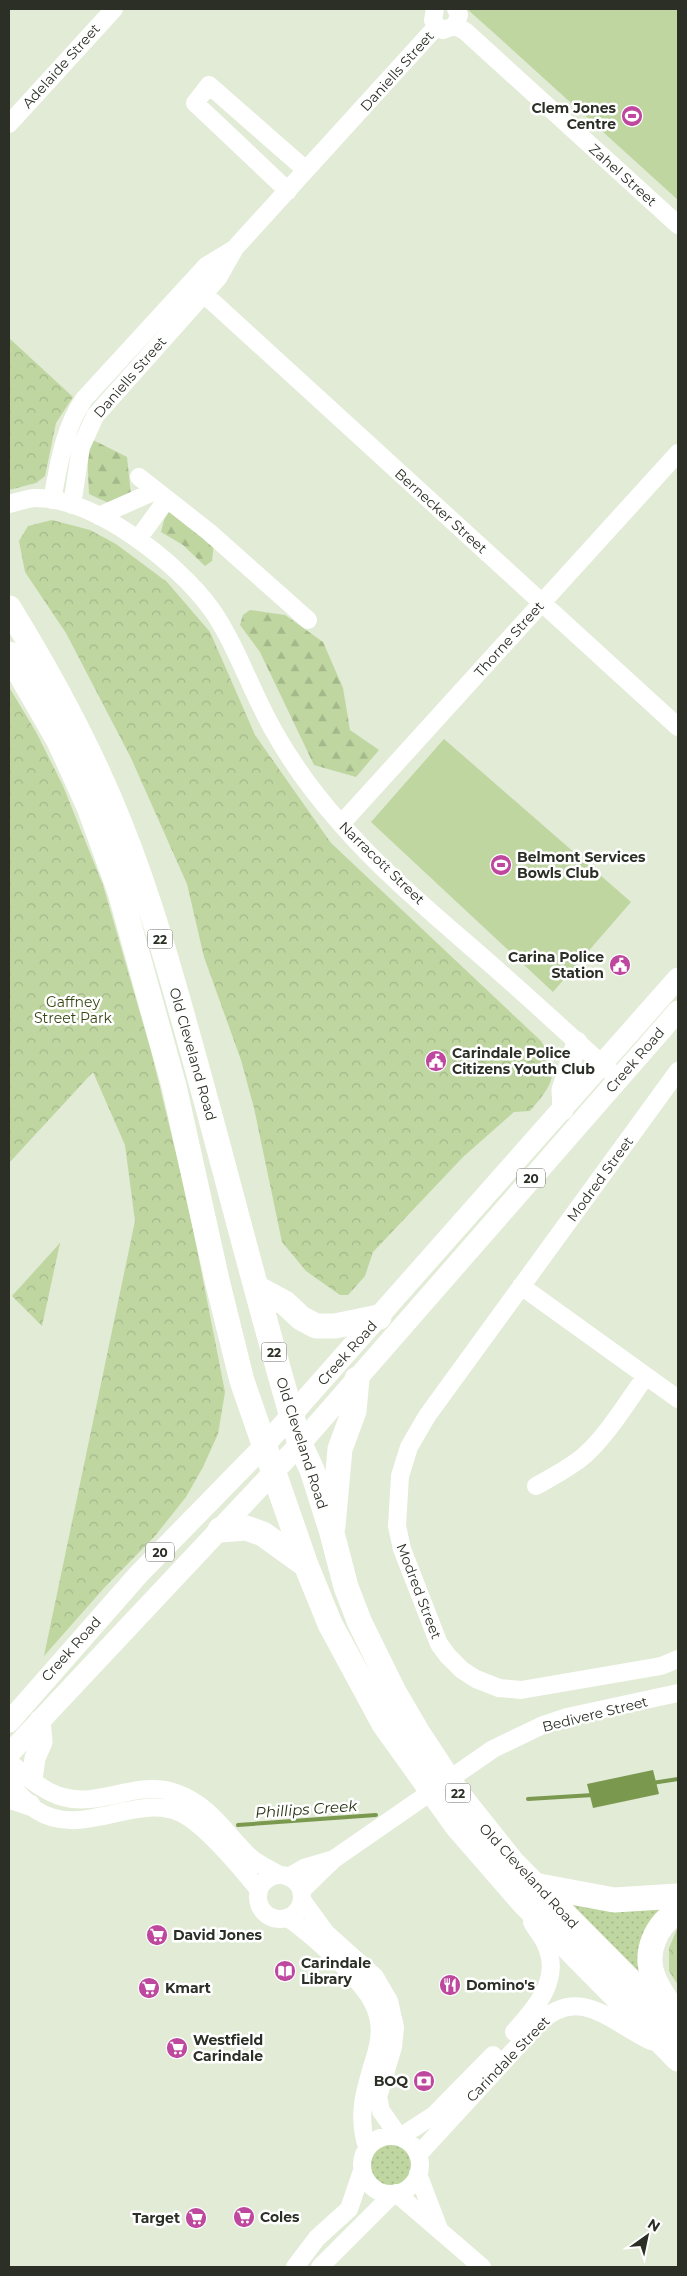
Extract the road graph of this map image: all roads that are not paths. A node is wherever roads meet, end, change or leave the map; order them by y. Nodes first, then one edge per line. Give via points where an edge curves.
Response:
1 (114, 9) edge
2 (435, 9) edge
3 (456, 17) edge
4 (437, 26) junction
5 (9, 124) edge
6 (306, 170) junction
7 (288, 191) junction
8 (678, 225) edge
9 (235, 248) junction
10 (204, 294) junction
11 (678, 454) edge
12 (139, 477) dead end
13 (161, 495) junction
14 (52, 500) junction
15 (9, 504) edge
16 (72, 506) junction
17 (99, 516) junction
18 (138, 539) junction
19 (542, 603) junction
20 (9, 608) edge
21 (308, 620) dead end
22 (9, 654) edge
23 (678, 727) edge
24 (341, 824) junction
25 (678, 978) edge
26 (678, 1011) edge
27 (577, 1042) junction
28 (602, 1064) junction
29 (678, 1071) edge
30 (619, 1079) junction
31 (563, 1110) junction
32 (521, 1286) junction
33 (257, 1288) junction
34 (379, 1316) junction
35 (646, 1376) junction
36 (357, 1379) junction
37 (678, 1399) edge
38 (291, 1415) junction
39 (300, 1444) junction
40 (264, 1446) junction
41 (274, 1473) junction
42 (536, 1486) dead end
43 (220, 1530) junction
44 (332, 1533) junction
45 (306, 1566) junction
46 (678, 1660) edge
47 (678, 1693) edge
48 (655, 1699) junction
49 (678, 1702) edge
50 (40, 1720) junction
51 (9, 1722) edge
52 (9, 1754) edge
53 (9, 1762) edge
54 (32, 1779) junction
55 (9, 1784) edge
56 (9, 1798) edge
57 (30, 1805) junction
58 (334, 1859) junction
59 (247, 1863) junction
60 (284, 1876) junction
61 (259, 1890) junction
62 (529, 1894) junction
63 (302, 1896) junction
64 (678, 1896) edge
65 (678, 1912) edge
66 (288, 1918) junction
67 (678, 2020) edge
68 (675, 2046) edge
69 (398, 2136) junction
70 (367, 2147) junction
71 (418, 2155) junction
72 (362, 2171) junction
73 (418, 2174) junction
74 (395, 2194) junction
75 (440, 2228) junction
76 (295, 2267) edge
77 (320, 2267) edge
78 (482, 2267) edge

1 - 5 street, Adelaide Street
2 - 4 street via 433,20
3 - 4 street via 449,29
3 - 8 street, Zahel Street via 465,31
4 - 6 street, Daniells Street
6 - 7 street, Daniells Street
6 - 7 street via 209,86 195,103
7 - 9 street, Daniells Street
9 - 10 street, Daniells Street via 218,278
9 - 14 street, Daniells Street via 206,266 84,400 63,445
10 - 16 street, Daniells Street via 95,416 81,447
10 - 19 street, Bernecker Street
11 - 19 street, Thorne Street
12 - 13 street
13 - 17 street
13 - 18 street
13 - 21 street via 209,532
14 - 15 street via 33,498
14 - 16 street
16 - 17 street, Narracott Street
17 - 18 street, Narracott Street
18 - 24 street, Narracott Street via 168,561 212,610 274,733
19 - 23 street, Bernecker Street
19 - 24 street, Thorne Street
20 - 33 highway, Old Cleveland Road / 22 via 77,727 139,874 199,1075
22 - 40 highway, Old Cleveland Road / 22 via 63,750 89,807 120,892 174,1086 242,1381
24 - 27 street, Narracott Street via 369,855
25 - 28 main road, Creek Road / 20
26 - 30 main road, Creek Road / 20
27 - 28 street, Narracott Street
27 - 31 main road via 562,1090
28 - 30 street, Narracott Street
28 - 31 main road, Creek Road / 20
29 - 32 street, Modred Street
30 - 36 main road, Creek Road / 20
31 - 34 main road, Creek Road / 20
32 - 35 street
32 - 46 street, Modred Street via 427,1416 409,1447 400,1476 397,1526 402,1549 439,1644 462,1670 476,1680 499,1688 522,1690 661,1666
33 - 34 highway via 285,1303 301,1318 316,1326 335,1326
33 - 38 highway, Old Cleveland Road / 22
34 - 38 main road, Creek Road / 20
35 - 37 street
35 - 42 street via 584,1456
36 - 39 main road, Creek Road / 20
36 - 44 highway via 354,1412 340,1449
38 - 39 highway, Old Cleveland Road / 22
38 - 40 main road, Creek Road / 20
39 - 41 main road, Creek Road / 20
39 - 44 highway, Old Cleveland Road / 22
40 - 41 highway, Old Cleveland Road / 22
40 - 51 main road, Creek Road / 20 via 138,1575
41 - 43 main road, Creek Road / 20
41 - 45 highway, Old Cleveland Road / 22
43 - 45 highway via 246,1528 263,1534
43 - 50 main road, Creek Road / 20
44 - 62 highway, Old Cleveland Road / 22 via 346,1587 360,1623 408,1716 438,1765
45 - 62 highway, Old Cleveland Road / 22 via 330,1624 384,1724 457,1826
47 - 48 street, Bedivere Street
48 - 49 street, Bedivere Street
48 - 58 street, Bedivere Street via 544,1725 493,1749
50 - 52 main road, Creek Road / 20
50 - 54 main road via 42,1742 35,1758
53 - 54 street
54 - 59 street via 55,1794 71,1799 160,1789 184,1796 203,1807
55 - 57 street
56 - 57 main road
57 - 59 street via 49,1816 74,1820 164,1808 181,1813
58 - 60 street, Bedivere Street
58 - 63 street, Bedivere Street
59 - 60 street
59 - 61 street
60 - 61 street via 267,1879
60 - 63 street via 294,1880
61 - 66 street via 259,1903 267,1915
62 - 64 highway via 614,1900
62 - 68 highway, Old Cleveland Road / 22
62 - 69 street, Carindale Street via 550,1957 550,1976 545,1992 530,2014 464,2086 434,2115
63 - 66 street via 297,1911
63 - 69 street via 326,1933 375,1977 389,2001 395,2026 394,2047 378,2097 381,2111
65 - 67 highway via 659,1929 650,1961 655,1981
66 - 70 street via 303,1928 354,1978 375,2006 379,2044 364,2093 361,2118
68 - 71 street, Carindale Street via 591,2008 560,2009 538,2024
69 - 70 street via 380,2138
69 - 71 street via 408,2141
70 - 72 street
71 - 73 street
72 - 74 street via 374,2189
72 - 76 street via 349,2209 317,2238
73 - 74 street via 410,2187
73 - 75 street
74 - 75 street
74 - 77 street
75 - 78 street

